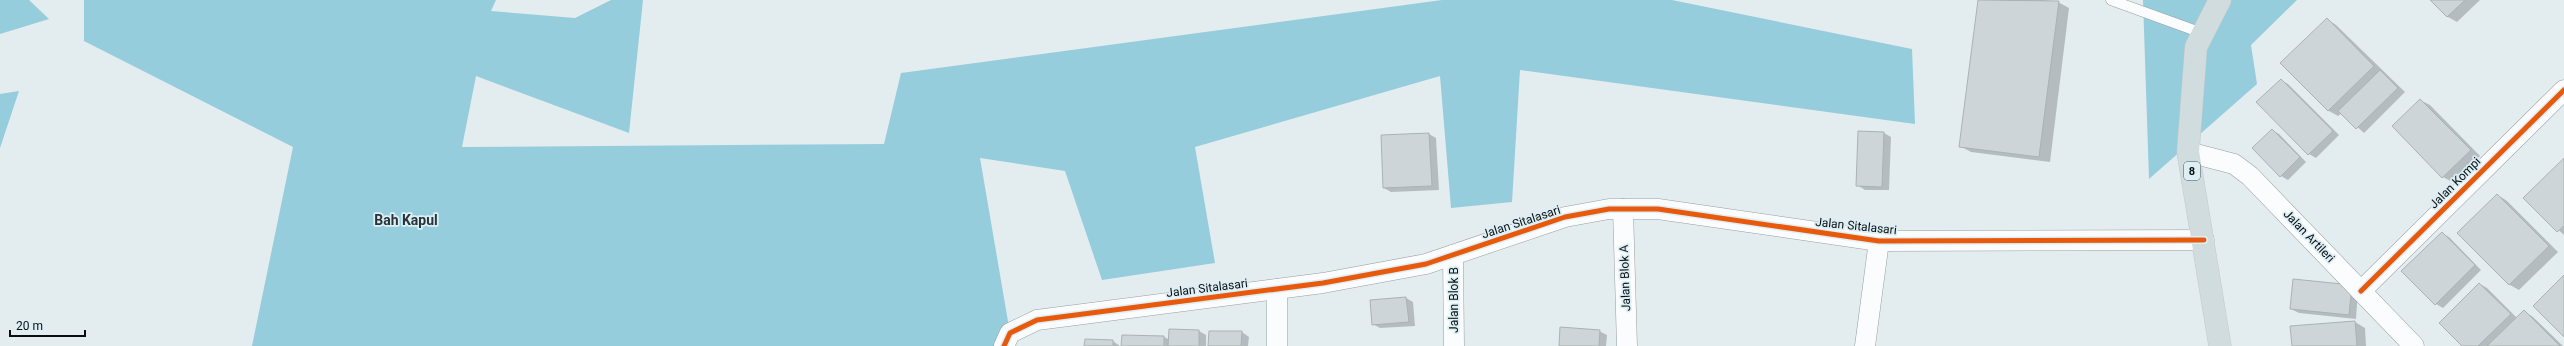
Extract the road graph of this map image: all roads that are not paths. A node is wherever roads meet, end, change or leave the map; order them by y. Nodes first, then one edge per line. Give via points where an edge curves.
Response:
1 (2111, 0) edge
2 (2220, 0) edge
3 (2202, 33) junction
4 (2564, 90) edge
5 (2188, 152) junction
6 (1623, 209) junction
7 (2204, 240) junction
8 (1879, 241) junction
9 (1453, 255) junction
10 (1277, 289) junction
11 (2361, 291) junction
12 (1004, 346) edge
13 (1277, 346) edge
14 (1454, 346) edge
15 (1627, 346) edge
16 (1865, 346) edge
17 (2220, 346) edge
18 (2414, 346) edge

1 - 3 lane
2 - 3 highway, 8
3 - 5 highway, 8 via 2196,47
4 - 11 street, Jalan Kompi
5 - 7 highway, 8
5 - 11 street, Jalan Artileri via 2234,164 2250,176
6 - 8 street, Jalan Sitalasari via 1658,209
6 - 9 street, Jalan Sitalasari via 1565,217
6 - 15 street, Jalan Blok A
7 - 8 street, Jalan Sitalasari
7 - 17 highway, 8
8 - 16 street
9 - 10 street, Jalan Sitalasari via 1426,264
9 - 14 street, Jalan Blok B
10 - 12 street, Jalan Sitalasari via 1037,320 1010,334
10 - 13 street
11 - 18 street, Jalan Artileri

